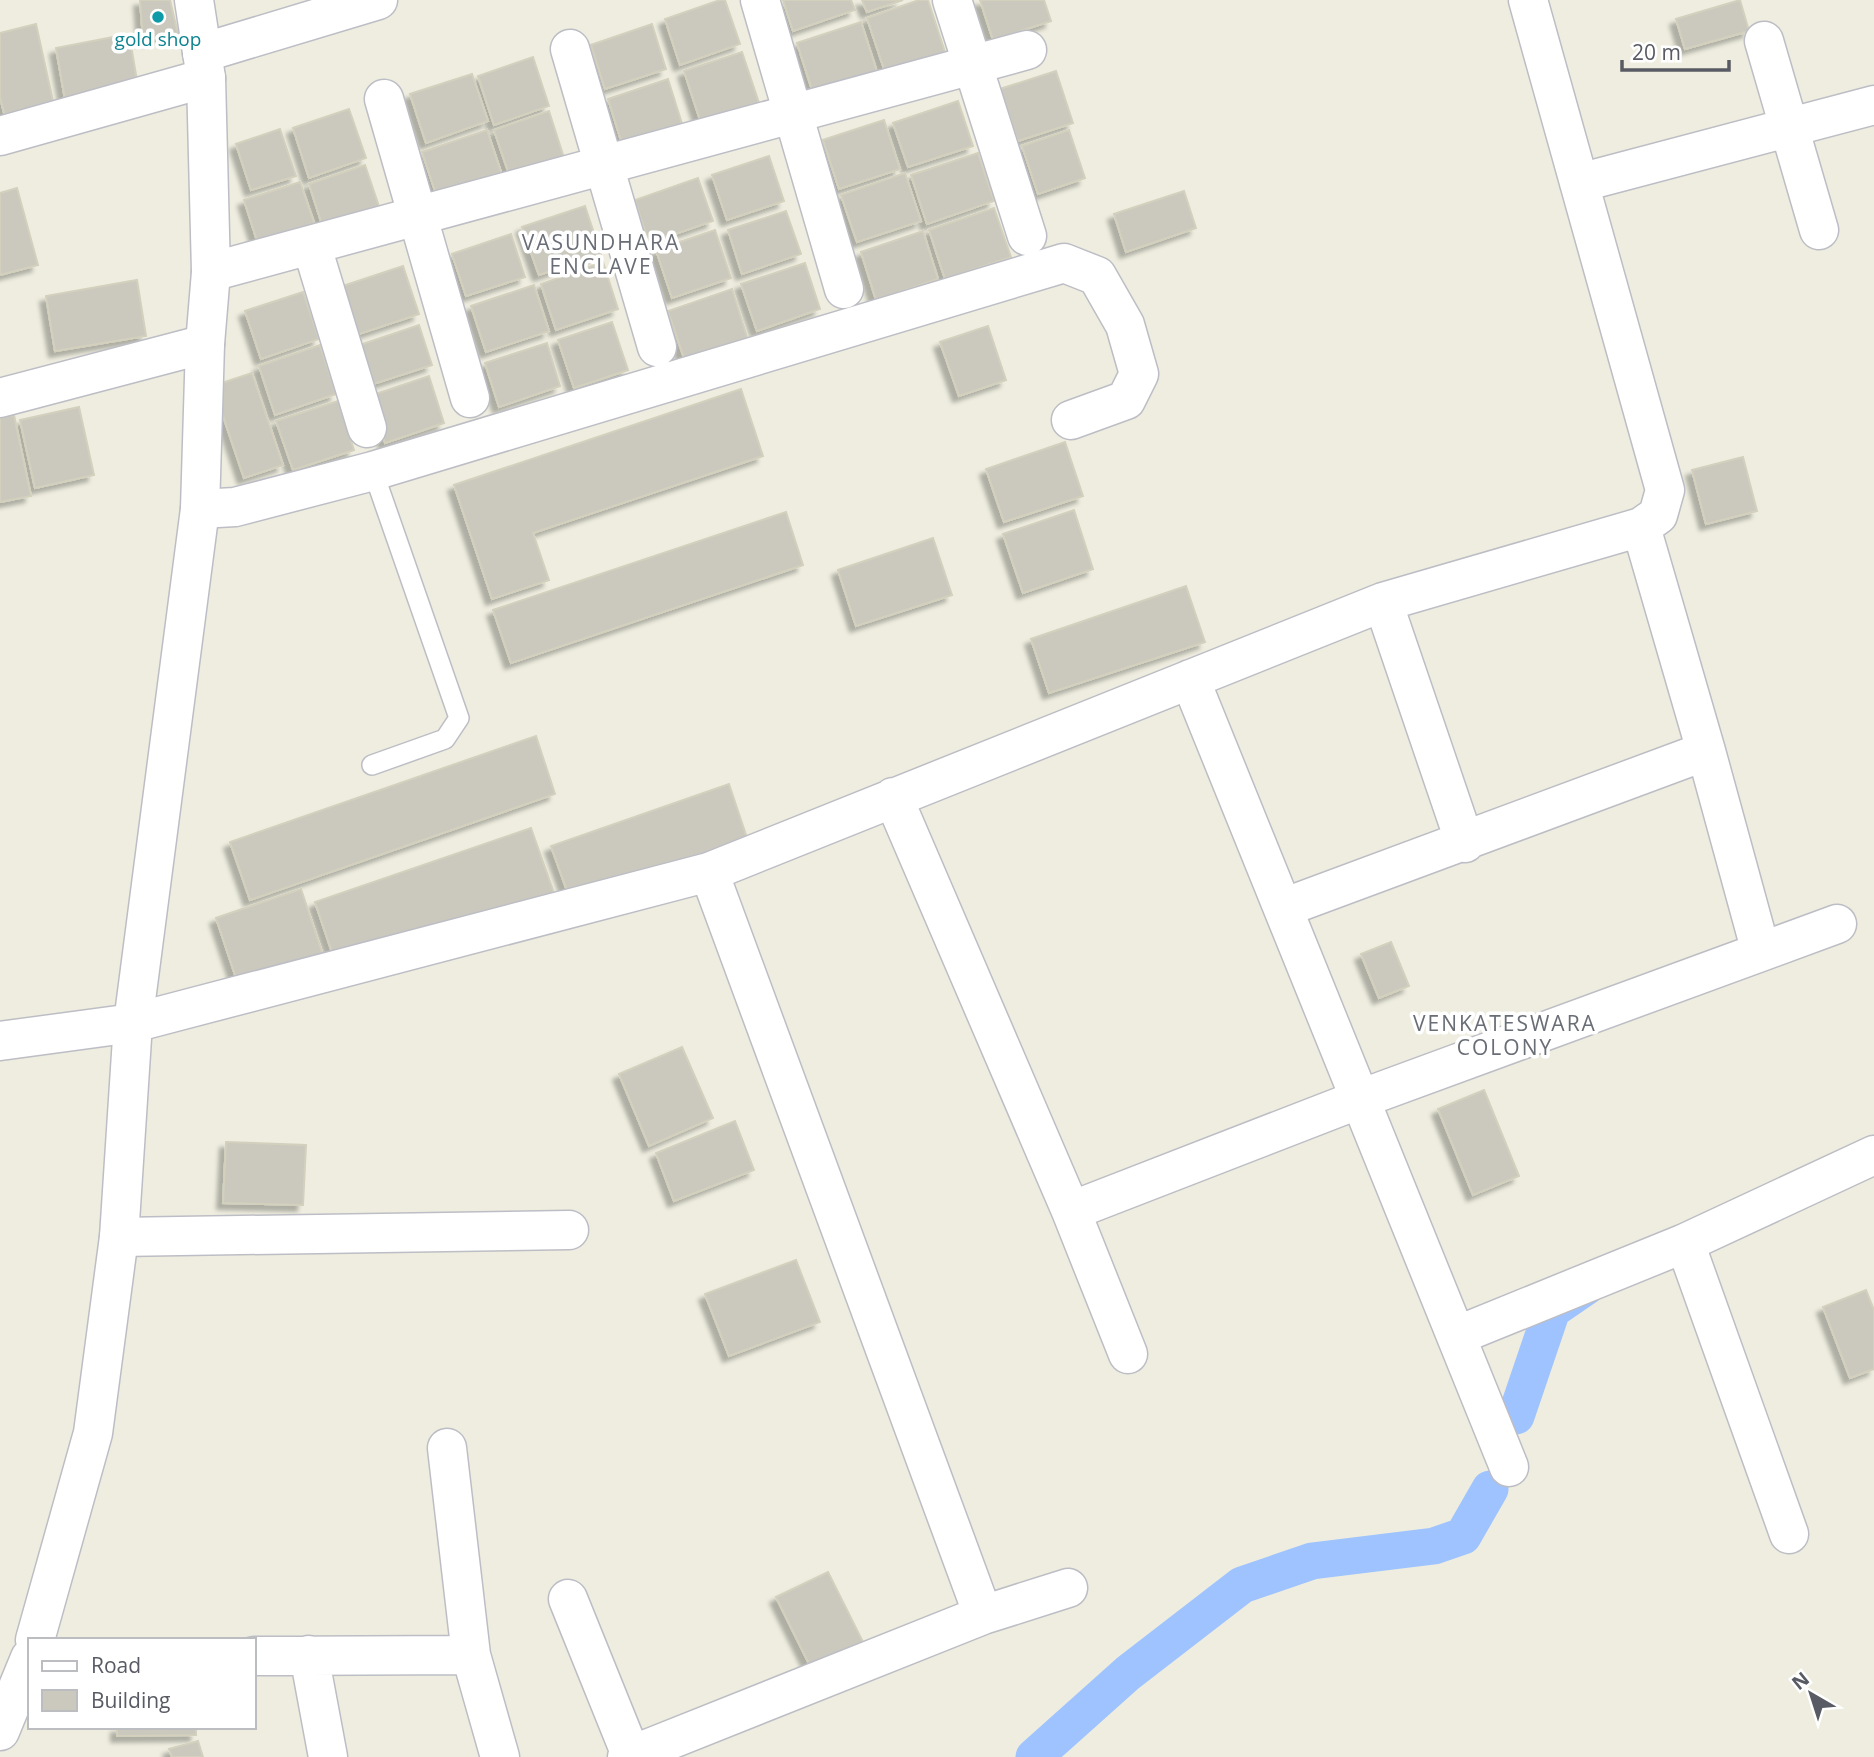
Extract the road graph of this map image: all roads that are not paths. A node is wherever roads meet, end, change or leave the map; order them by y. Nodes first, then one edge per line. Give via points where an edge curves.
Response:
1 (194, 0) edge
2 (378, 0) edge
3 (761, 0) edge
4 (952, 0) edge
5 (1528, 0) edge
6 (1764, 41) dead end
7 (570, 49) dead end
8 (1027, 50) dead end
9 (204, 65) junction
10 (972, 65) junction
11 (384, 99) dead end
12 (1874, 105) edge
13 (793, 114) junction
14 (1791, 128) junction
15 (0, 135) edge
16 (605, 165) junction
17 (1579, 183) junction
18 (417, 216) junction
19 (1819, 230) dead end
20 (1027, 236) dead end
21 (312, 247) junction
22 (211, 272) junction
23 (844, 289) dead end
24 (205, 344) junction
25 (657, 347) dead end
26 (0, 398) edge
27 (470, 398) dead end
28 (1071, 420) dead end
29 (367, 428) dead end
30 (373, 471) junction
31 (200, 509) junction
32 (1641, 527) junction
33 (1383, 602) junction
34 (1190, 679) junction
35 (1706, 751) junction
36 (372, 765) dead end
37 (893, 797) junction
38 (1465, 842) junction
39 (709, 872) junction
40 (1283, 908) junction
41 (1837, 924) dead end
42 (1761, 952) junction
43 (133, 1023) junction
44 (0, 1041) edge
45 (1360, 1099) junction
46 (1874, 1155) edge
47 (1071, 1211) junction
48 (569, 1230) dead end
49 (120, 1237) junction
50 (1685, 1243) junction
51 (1456, 1336) junction
52 (1128, 1354) dead end
53 (447, 1448) dead end
54 (1509, 1467) dead end
55 (1789, 1534) dead end
56 (1069, 1588) dead end
57 (568, 1599) dead end
58 (983, 1615) junction
59 (36, 1638) edge
60 (309, 1655) junction
61 (471, 1655) junction
62 (256, 1656) edge
63 (28, 1662) edge
64 (0, 1731) edge
65 (692, 1746) edge
66 (629, 1756) edge
67 (328, 1757) edge
68 (500, 1757) edge

1 - 9 street
2 - 9 street
3 - 13 street
4 - 10 street
5 - 17 street
6 - 14 street
7 - 16 street
8 - 10 street
9 - 15 street
9 - 22 street
10 - 13 street
10 - 20 street
11 - 18 street
12 - 14 street
13 - 16 street
13 - 23 street
14 - 17 street
14 - 19 street
16 - 18 street
16 - 25 street
17 - 32 street via 1665,490 1658,515
18 - 21 street
18 - 27 street
21 - 22 street
21 - 29 street
22 - 24 street
24 - 26 street
24 - 31 street
28 - 30 street via 1126,400 1139,374 1125,325 1097,276 1064,263
30 - 31 street via 235,507
30 - 36 lane via 459,718 445,739
31 - 43 street
32 - 33 street
32 - 35 street
33 - 34 street
33 - 38 street
34 - 37 street
34 - 40 street
35 - 38 street
35 - 42 street
37 - 39 street
37 - 47 street
38 - 40 street
39 - 43 street
39 - 58 street
40 - 45 street
41 - 42 street
42 - 45 street
43 - 44 street
43 - 49 street
45 - 47 street
45 - 51 street
46 - 50 street
47 - 52 street
48 - 49 street
49 - 59 street via 93,1433
50 - 51 street
50 - 55 street
51 - 54 street
53 - 61 street
56 - 58 street
57 - 66 street
58 - 65 street
60 - 61 street
60 - 62 street
60 - 67 street
61 - 68 street
63 - 64 street
65 - 66 street

